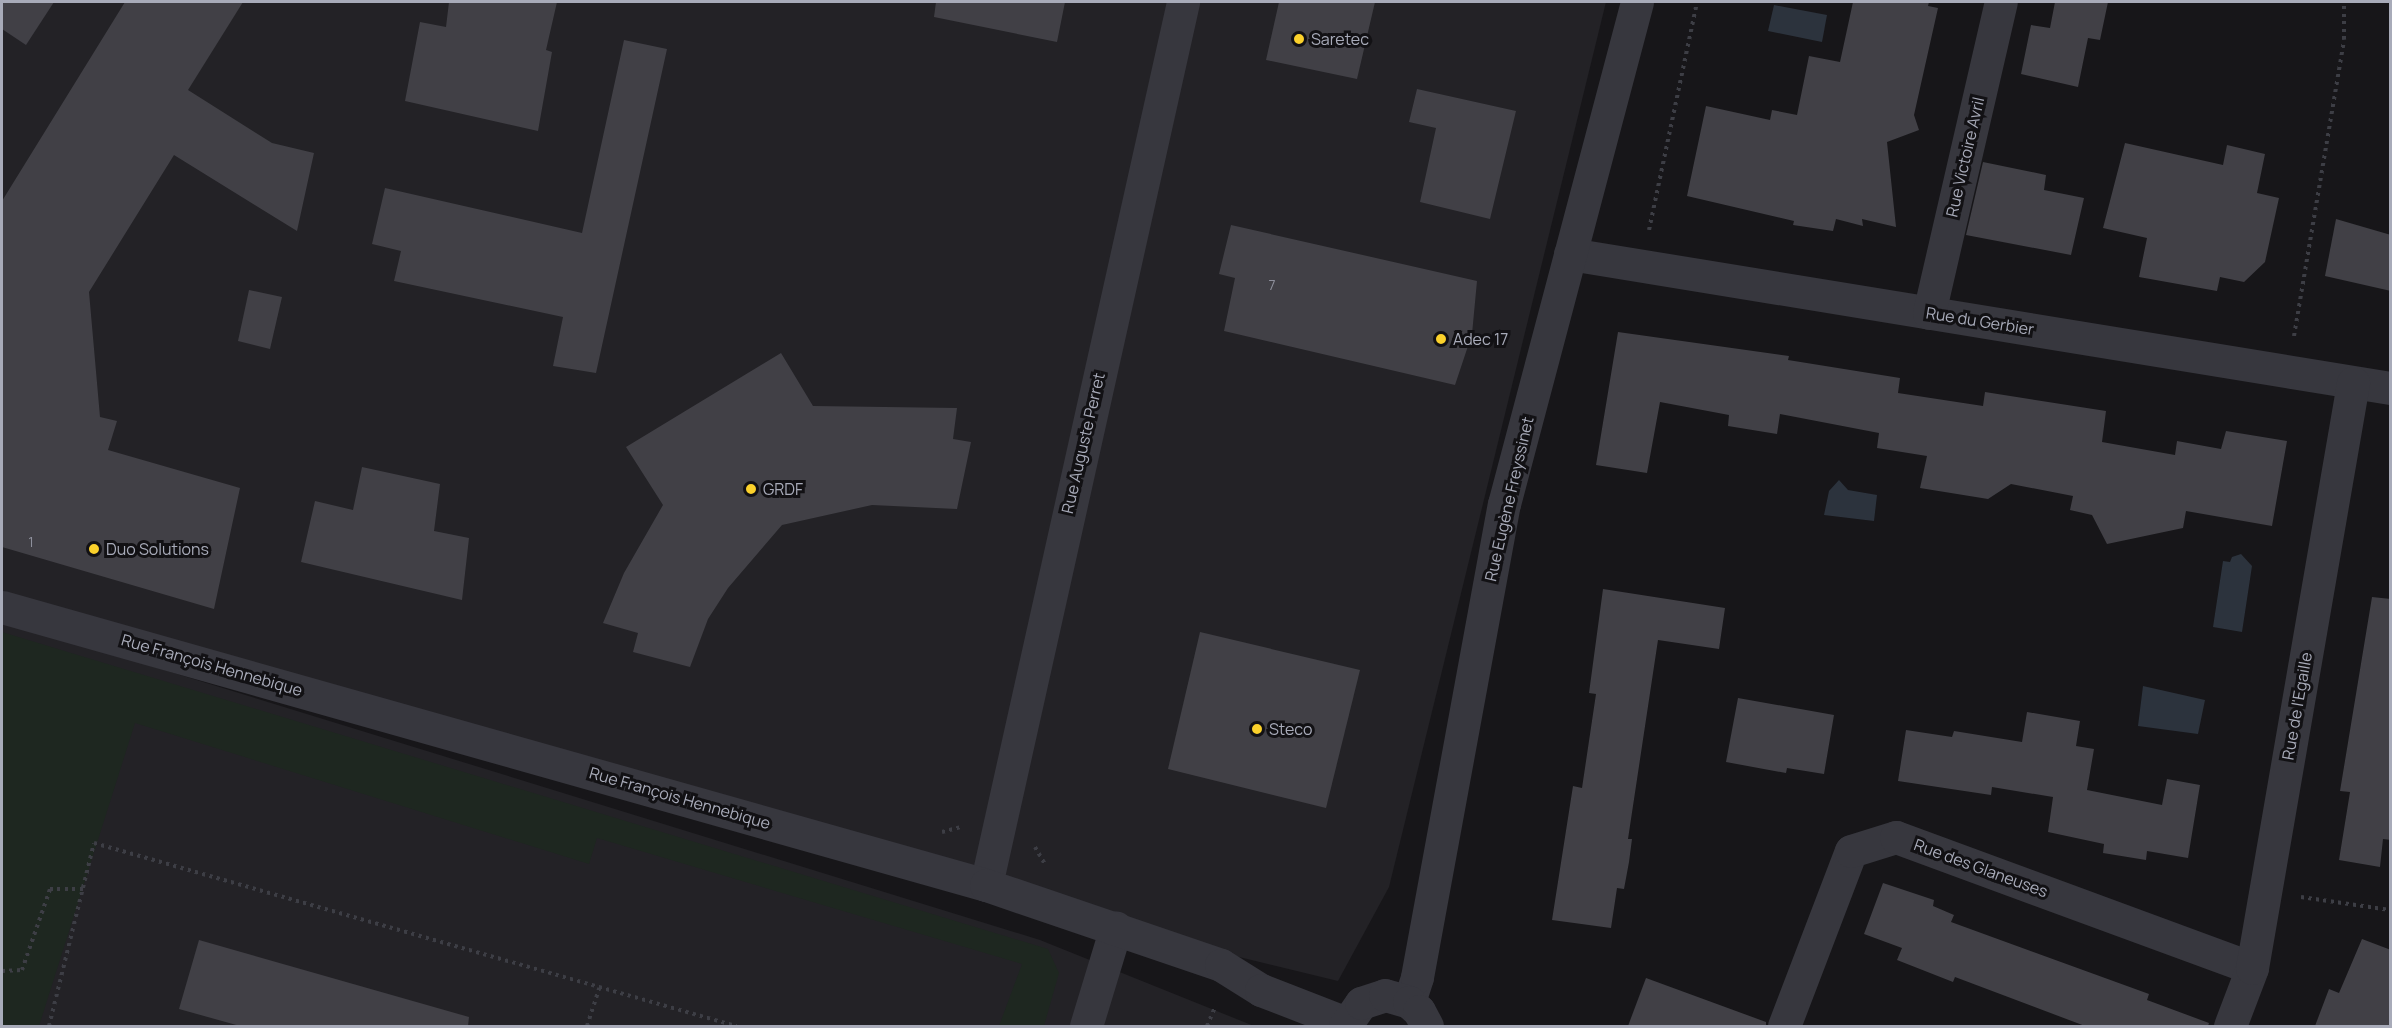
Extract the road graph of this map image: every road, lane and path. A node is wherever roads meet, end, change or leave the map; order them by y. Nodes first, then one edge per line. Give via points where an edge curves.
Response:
1 (1183, 2) edge
2 (1637, 2) edge
3 (1697, 2) edge
4 (2001, 2) edge
5 (2344, 2) edge
6 (1570, 254) junction
7 (1641, 265) junction
8 (1929, 313) junction
9 (2288, 372) junction
10 (2353, 383) junction
11 (2391, 388) edge
12 (2, 607) edge
13 (986, 885) junction
14 (83, 890) junction
15 (2265, 892) junction
16 (2391, 910) edge
17 (1116, 927) junction
18 (2252, 968) junction
19 (2, 971) edge
20 (599, 988) junction
21 (1214, 1006) dead end
22 (1418, 1014) edge
23 (1346, 1025) edge
24 (49, 1026) edge
25 (587, 1026) edge
26 (736, 1026) edge
27 (1086, 1026) edge
28 (1207, 1026) edge
29 (1784, 1026) edge
30 (2230, 1026) edge

1 - 13 street, Rue Auguste Perret
2 - 6 street, Rue Eugène Freyssinet
3 - 7 path
4 - 8 street, Rue Victoire Avril
5 - 9 path via 2344,39
6 - 7 street, Rue du Gerbier
6 - 22 street, Rue Eugène Freyssinet via 1504,504 1417,977
7 - 8 street, Rue du Gerbier
8 - 9 street, Rue du Gerbier
9 - 10 street, Rue du Gerbier
10 - 11 street, Rue du Gerbier
10 - 15 street, Rue de l'Egaille
12 - 13 street, Rue François Hennebique
13 - 17 street, Rue François Hennebique
14 - 19 path via 50,889 22,970
14 - 20 path via 94,843
14 - 24 path
15 - 16 path
15 - 18 street, Rue de l'Egaille
17 - 23 street, Rue François Hennebique via 1221,965 1261,990
17 - 27 street
18 - 29 street, Rue des Glaneuses via 1896,837 1851,851
18 - 30 street, Rue de l'Egaille
20 - 25 path
20 - 26 path
21 - 28 path
22 - 23 street via 1385,995 1361,1003

